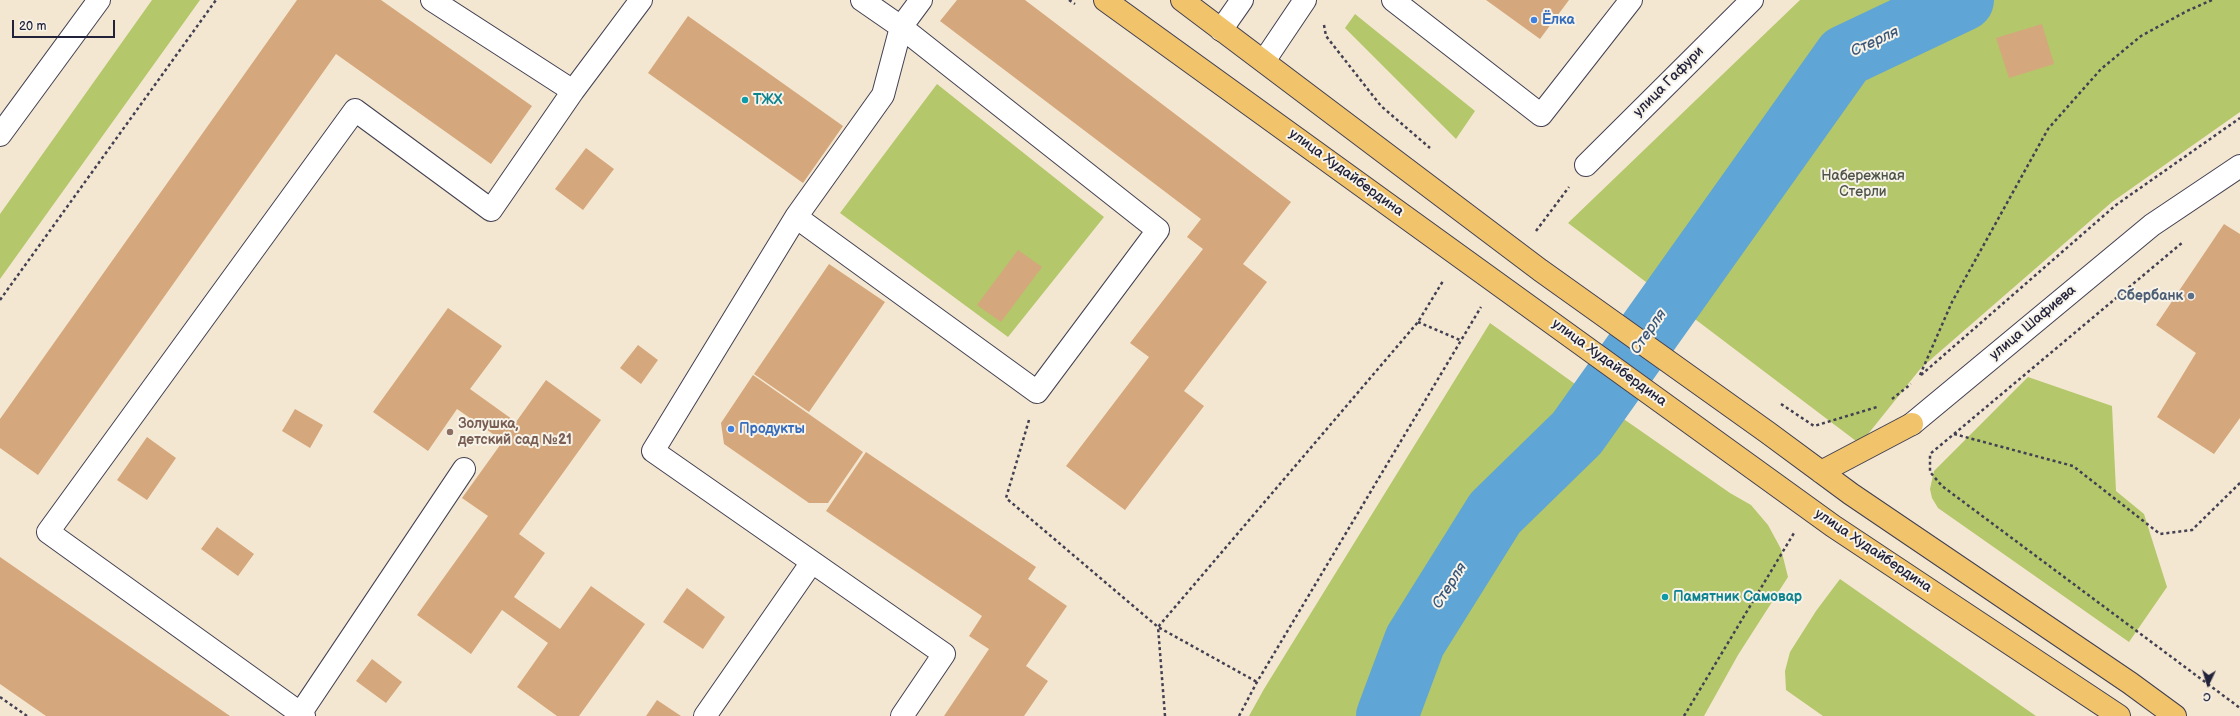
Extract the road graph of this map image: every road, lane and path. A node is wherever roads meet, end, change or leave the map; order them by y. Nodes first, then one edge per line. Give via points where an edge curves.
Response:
1 (99, 0) edge
2 (216, 0) edge
3 (432, 0) edge
4 (641, 0) edge
5 (862, 0) edge
6 (921, 0) edge
7 (1105, 0) edge
8 (1182, 0) edge
9 (1242, 0) edge
10 (1305, 0) edge
11 (1393, 0) edge
12 (1631, 0) edge
13 (1752, 0) edge
14 (2212, 0) edge
15 (1324, 23) dead end
16 (901, 27) junction
17 (1221, 30) junction
18 (1264, 61) junction
19 (573, 91) junction
20 (2240, 118) edge
21 (0, 135) edge
22 (1436, 153) dead end
23 (1586, 165) joint
24 (2240, 166) edge
25 (796, 217) junction
26 (1533, 235) dead end
27 (2188, 238) dead end
28 (1444, 280) dead end
29 (0, 300) edge
30 (1484, 300) dead end
31 (1418, 322) junction
32 (1460, 340) junction
33 (1914, 381) dead end
34 (1038, 392) junction
35 (1891, 400) dead end
36 (1878, 407) dead end
37 (1912, 424) joint
38 (1814, 426) dead end
39 (1954, 434) junction
40 (464, 469) dead end
41 (1820, 472) junction
42 (2240, 483) edge
43 (1794, 533) dead end
44 (812, 562) junction
45 (1158, 627) junction
46 (1257, 682) junction
47 (0, 697) edge
48 (2240, 708) edge
49 (302, 715) edge
50 (28, 716) edge
51 (705, 716) edge
52 (902, 716) edge
53 (1165, 716) edge
54 (1239, 716) edge
55 (1684, 716) edge
56 (2120, 716) edge
57 (2175, 716) edge

1 - 21 street
2 - 29 path
3 - 19 street
4 - 19 street
5 - 16 street
6 - 16 street
7 - 56 main road, улица Худайбердина via 1834,526
8 - 17 main road
9 - 17 street
10 - 18 street
11 - 12 street via 1541,115
13 - 23 street, улица Гафури
14 - 20 path via 2141,36 2102,69 2048,129 1952,302 1920,377 2116,205
15 - 22 path via 1326,36 1381,106
16 - 25 street via 883,95
16 - 34 street via 1158,230
17 - 18 main road
18 - 41 main road via 1540,270
19 - 49 street via 491,210 355,110 48,532
23 - 26 path
24 - 37 street, улица Шафиева via 2152,225
25 - 34 street
25 - 44 street via 653,451
27 - 39 path
28 - 31 path
30 - 32 path
31 - 32 path
31 - 45 path
32 - 46 path
33 - 35 path
34 - 45 path via 1006,498
36 - 38 path
37 - 41 main road, улица Шафиева
39 - 42 path via 2073,466 2160,534 2192,530
39 - 48 path via 1930,454 1930,472 1942,486
40 - 49 street
41 - 57 main road
43 - 55 path
44 - 51 street
44 - 52 street via 944,654
45 - 46 path
45 - 53 path
46 - 54 path
47 - 50 path

